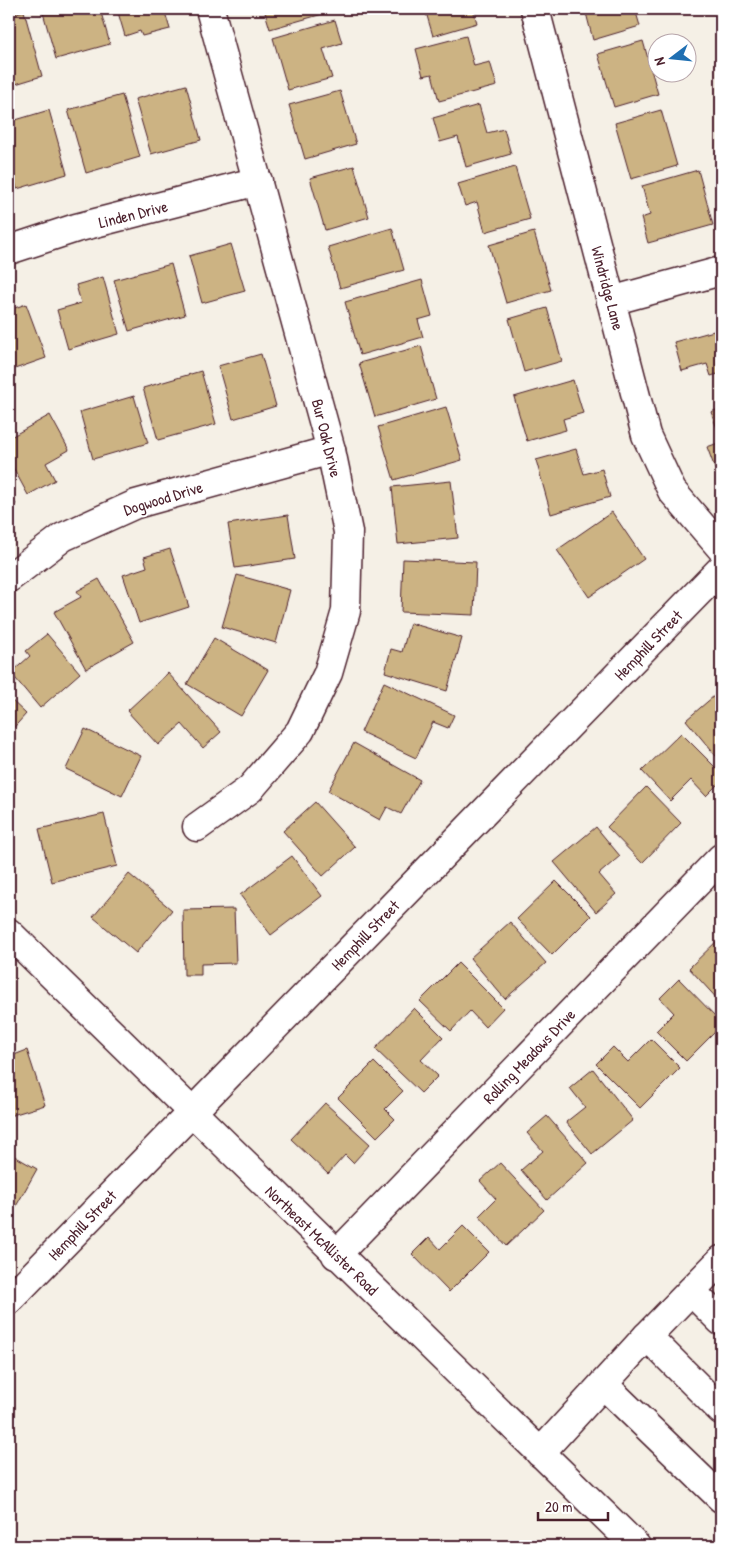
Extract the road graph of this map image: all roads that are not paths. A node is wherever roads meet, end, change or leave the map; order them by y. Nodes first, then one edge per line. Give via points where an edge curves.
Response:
1 (210, 9) edge
2 (535, 9) edge
3 (258, 181) junction
4 (9, 250) edge
5 (721, 271) edge
6 (611, 301) junction
7 (331, 450) junction
8 (721, 548) edge
9 (721, 569) edge
10 (9, 578) edge
11 (197, 827) dead end
12 (721, 858) edge
13 (9, 933) edge
14 (191, 1114) junction
15 (336, 1255) junction
16 (721, 1260) edge
17 (691, 1291) junction
18 (9, 1300) edge
19 (721, 1321) edge
20 (647, 1336) junction
21 (603, 1384) junction
22 (721, 1410) edge
23 (540, 1452) junction
24 (721, 1498) edge
25 (636, 1546) edge

1 - 3 street, Bur Oak Drive
2 - 6 street, Windridge Lane
3 - 4 street, Linden Drive via 76,228
3 - 7 street, Bur Oak Drive
5 - 6 street
6 - 8 street, Windridge Lane via 646,435 672,491
7 - 10 street, Dogwood Drive via 136,504 63,537
7 - 11 street, Bur Oak Drive via 348,532 346,611 328,673 300,731 250,789
9 - 14 street, Hemphill Street
12 - 15 street, Rolling Meadows Drive
13 - 14 street, Northeast McAllister Road
14 - 15 street, Northeast McAllister Road
14 - 18 street, Hemphill Street
15 - 23 street, Northeast McAllister Road
16 - 17 street
17 - 19 street
17 - 20 street
20 - 21 street
20 - 22 street
21 - 23 street
21 - 24 street
23 - 25 street, Northeast McAllister Road

